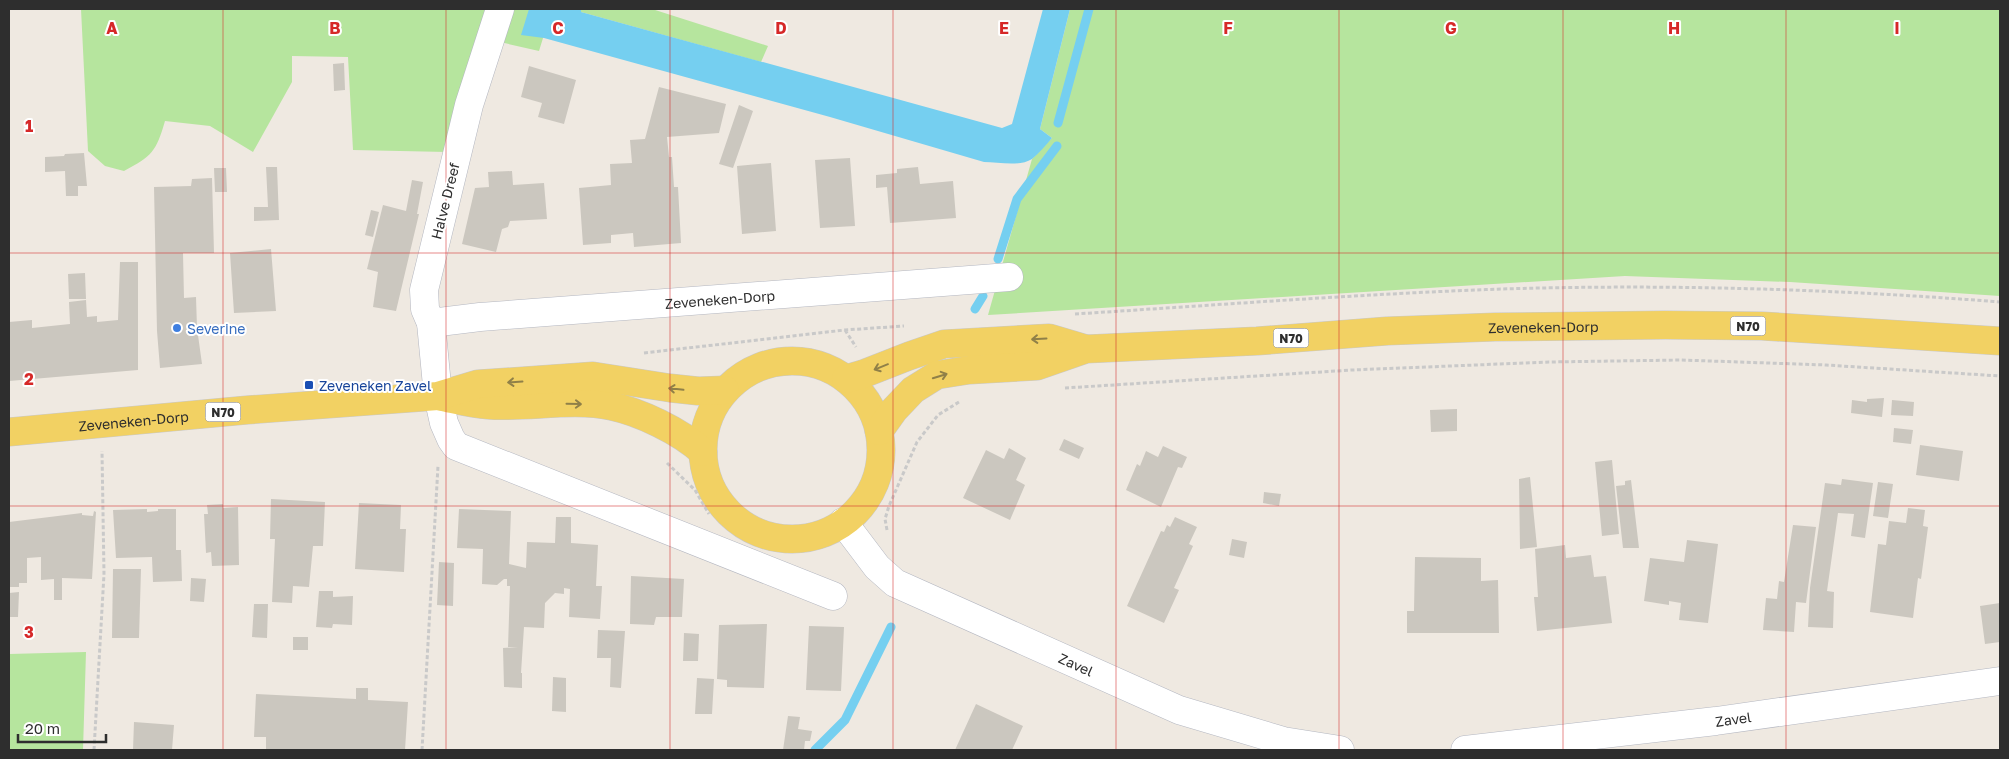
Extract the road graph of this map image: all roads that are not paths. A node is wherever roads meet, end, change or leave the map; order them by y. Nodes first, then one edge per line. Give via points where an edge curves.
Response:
1 (500, 9) edge
2 (1009, 277) dead end
3 (431, 322) junction
4 (2000, 341) edge
5 (1086, 349) junction
6 (846, 379) junction
7 (725, 390) junction
8 (438, 396) junction
9 (879, 431) junction
10 (9, 432) edge
11 (703, 452) junction
12 (843, 522) junction
13 (833, 596) dead end
14 (2000, 681) edge
15 (1340, 750) edge
16 (1464, 750) edge

1 - 3 street, Halve Dreef via 469,105 424,290 425,309
2 - 3 street, Zeveneken-Dorp
3 - 8 street, Halve Dreef
4 - 5 main road, Zeveneken-Dorp / N70 via 1762,326 1665,325 1443,329
5 -> 6 main road, Zeveneken-Dorp / N70 via 1049,338 944,344
9 -> 5 main road, Zeveneken-Dorp / N70 via 913,390 937,375 1037,366
6 - 7 main road via 806,361 783,360 742,376
6 - 9 main road via 869,405
7 -> 8 main road, Zeveneken-Dorp / N70 via 698,391 593,376 478,384
7 - 11 main road via 712,408
8 - 10 main road, Zeveneken-Dorp / N70
8 -> 11 main road, Zeveneken-Dorp / N70 via 487,405 610,406 670,428
8 - 13 street via 444,423 456,446
9 - 12 main road via 881,451 871,491 859,509
11 - 12 main road via 706,475 716,497 732,516 752,529 774,537 798,538 822,534
12 - 15 street, Zavel via 876,567 895,583 1179,710 1284,741
14 - 16 street, Zavel via 1716,721

